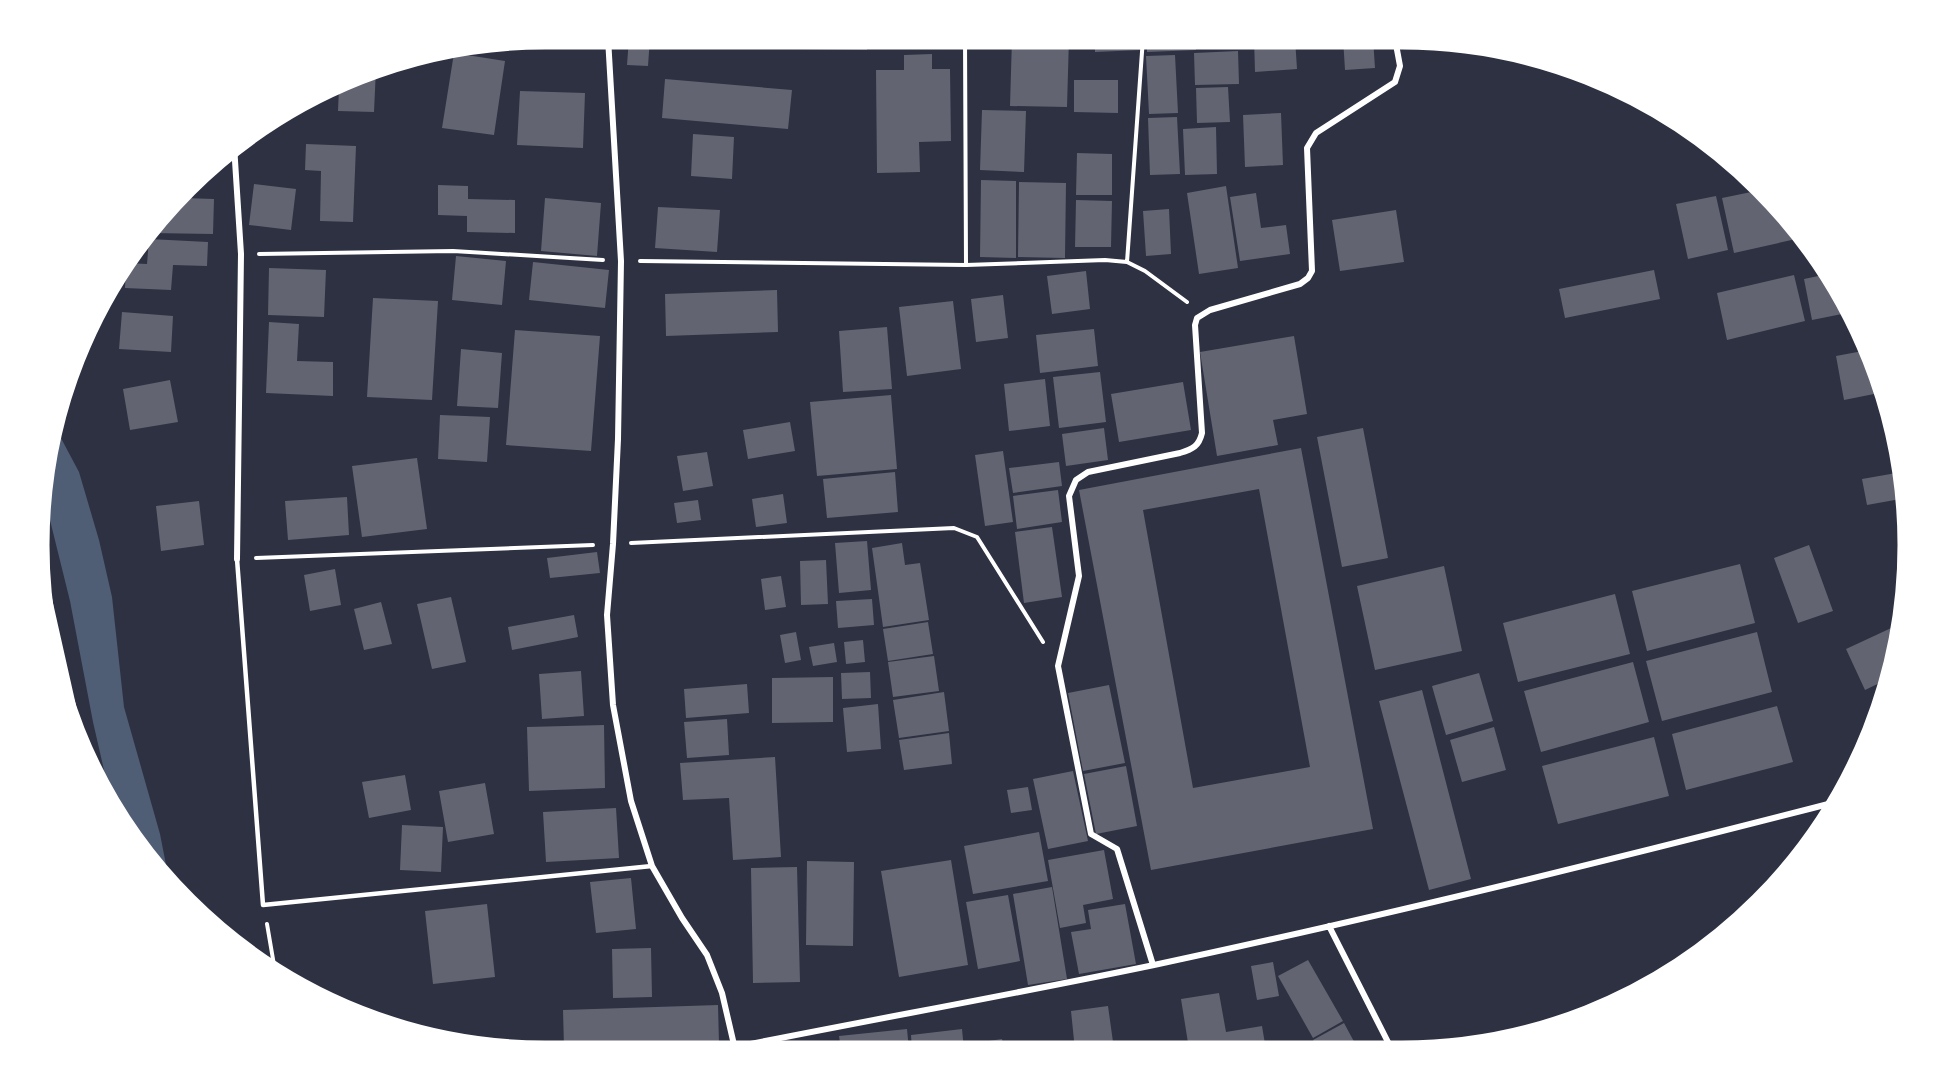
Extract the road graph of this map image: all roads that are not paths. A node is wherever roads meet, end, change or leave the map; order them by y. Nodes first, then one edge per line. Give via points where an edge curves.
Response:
1 (609, 48) edge
2 (1397, 48) edge
3 (235, 157) edge
4 (237, 559) joint
5 (55, 624) edge
6 (69, 688) edge
7 (1825, 805) edge
8 (652, 866) junction
9 (1329, 926) junction
10 (1153, 965) junction
11 (733, 1042) edge
12 (770, 1042) edge
13 (1387, 1042) edge

1 - 8 street via 621,261 614,544 607,615 613,705 631,801
2 - 10 street via 1400,66 1395,82 1316,133 1307,148 1312,271 1308,278 1197,318 1200,442 1180,453 1088,472 1077,480 1069,496 1079,576 1058,666 1091,834 1117,849
3 - 4 street via 241,254
4 - 8 lane via 263,905
5 - 6 street
7 - 9 street via 1542,878
8 - 11 street via 707,955 722,993
9 - 10 street
9 - 13 street
10 - 12 street

